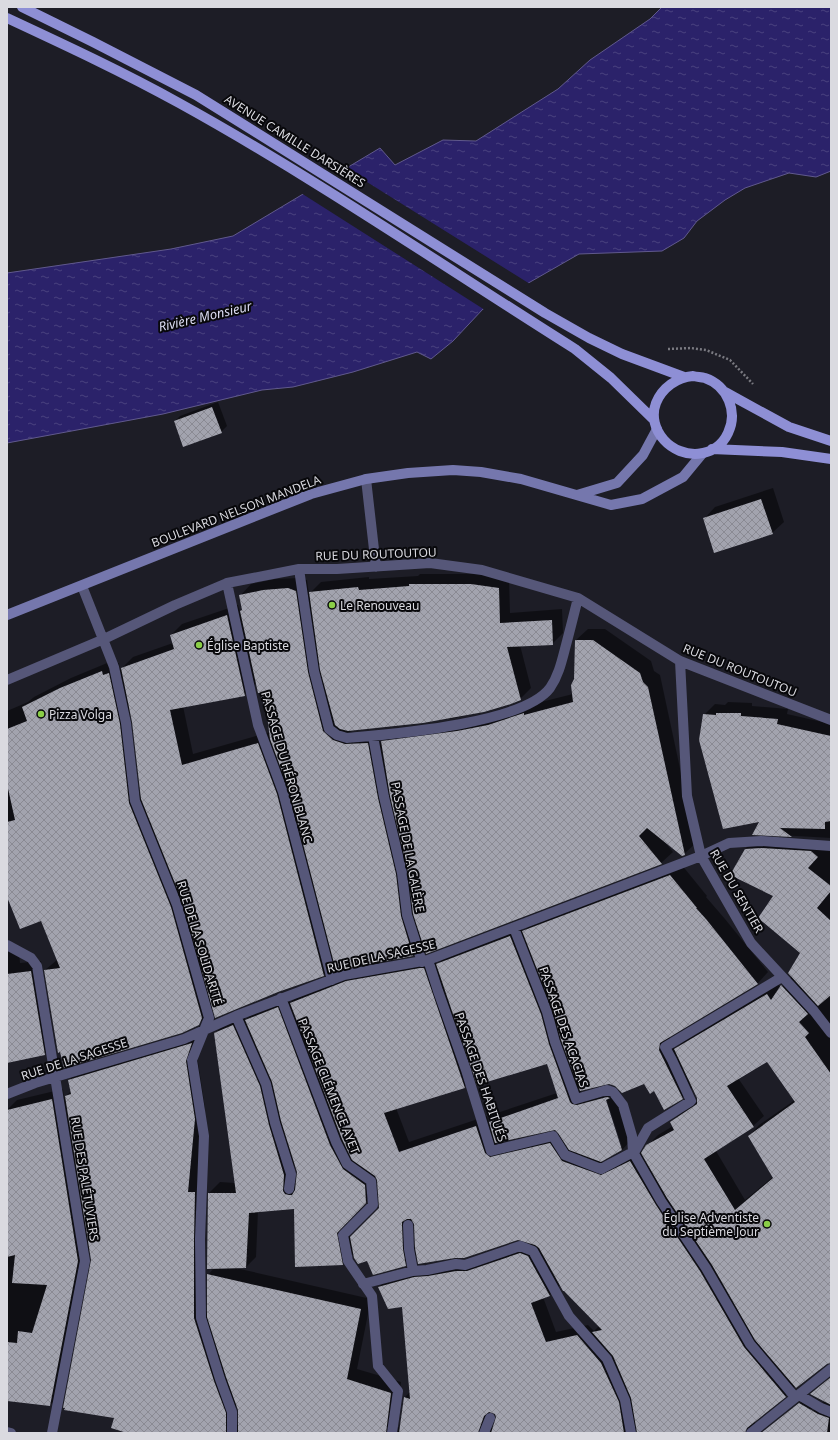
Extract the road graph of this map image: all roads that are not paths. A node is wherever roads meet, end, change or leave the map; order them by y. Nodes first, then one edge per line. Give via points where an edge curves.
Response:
1 (22, 7) edge
2 (7, 18) edge
3 (684, 377) junction
4 (725, 392) junction
5 (653, 419) junction
6 (657, 429) junction
7 (831, 441) edge
8 (712, 450) junction
9 (702, 454) junction
10 (831, 459) edge
11 (366, 479) junction
12 (577, 495) junction
13 (376, 567) junction
14 (299, 569) junction
15 (227, 583) junction
16 (82, 586) junction
17 (578, 598) junction
18 (7, 615) edge
19 (104, 639) junction
20 (680, 661) junction
21 (7, 680) edge
22 (831, 720) edge
23 (373, 736) junction
24 (831, 846) edge
25 (701, 856) junction
26 (514, 928) junction
27 (7, 945) edge
28 (425, 961) junction
29 (782, 977) junction
30 (332, 980) junction
31 (281, 998) junction
32 (236, 1016) junction
33 (204, 1030) junction
34 (831, 1033) edge
35 (56, 1078) junction
36 (7, 1094) edge
37 (633, 1152) junction
38 (289, 1189) dead end
39 (408, 1225) dead end
40 (413, 1270) junction
41 (363, 1284) junction
42 (831, 1369) edge
43 (797, 1396) junction
44 (831, 1412) edge
45 (490, 1418) dead end
46 (7, 1432) edge
47 (11, 1433) edge
48 (52, 1433) edge
49 (232, 1433) edge
50 (392, 1433) edge
51 (484, 1433) edge
52 (631, 1433) edge
53 (751, 1433) edge

1 - 3 main road, AVENUE CAMILLE DARSIÈRES via 196,94 589,338 622,354
2 - 5 main road via 86,55 178,103 290,168 575,349 611,378
3 - 4 main road via 705,378
3 - 5 main road via 670,384 662,393 656,404
4 - 7 main road via 789,427
4 - 8 main road via 730,402 732,424 728,434
5 - 6 main road
6 - 9 main road via 670,447 680,452
6 - 12 street via 643,455 617,483
8 - 9 main road
8 - 10 main road via 782,452
9 - 12 street, BOULEVARD NELSON MANDELA via 683,477 642,500 611,505
11 - 12 street, BOULEVARD NELSON MANDELA via 408,472 481,472 521,479
11 - 13 street
11 - 16 street, BOULEVARD NELSON MANDELA via 311,494
13 - 14 street, RUE DU ROUTOUTOU
13 - 17 street, RUE DU ROUTOUTOU via 430,563 482,570
14 - 15 street, RUE DU ROUTOUTOU
14 - 23 street via 314,671 329,729 347,738
15 - 19 street, RUE DU ROUTOUTOU
15 - 30 street, PASSAGE DU HÉRON BLANC via 258,725 283,792
16 - 18 street, BOULEVARD NELSON MANDELA
16 - 19 street, RUE DE LA SOLIDARITÉ
17 - 20 street, RUE DU ROUTOUTOU
17 - 23 street via 558,672 538,700 506,713 465,723
19 - 21 street, RUE DU ROUTOUTOU
19 - 33 street, RUE DE LA SOLIDARITÉ via 114,667 126,723 135,801 180,913 209,1018
20 - 22 street, RUE DU ROUTOUTOU
20 - 25 street, RUE DU SENTIER via 687,796
23 - 28 street, PASSAGE DE LA GALÈRE via 384,798 402,873 407,915
24 - 25 street, RUE DE LA SAGESSE via 761,841 729,843
25 - 26 street, RUE DE LA SAGESSE
25 - 29 street, RUE DU SENTIER via 751,943
26 - 28 street, RUE DE LA SAGESSE
26 - 37 street, PASSAGE DES ACACIAS via 547,1012 576,1099 607,1090 613,1092 623,1105 632,1136
27 - 35 street, RUE DES PALÉTUVIERS via 31,958 37,966
28 - 30 street, RUE DE LA SAGESSE via 344,975
28 - 37 street, PASSAGE DES HABITUÉS via 466,1070 491,1151 553,1136 565,1155 601,1169
29 - 34 street, RUE DU SENTIER
29 - 37 street, PASSAGE DES HABITUÉS via 665,1047 691,1101 648,1128
30 - 31 street, RUE DE LA SAGESSE
31 - 32 street, RUE DE LA SAGESSE
31 - 41 street, PASSAGE CLÉMENCE AYET via 346,1164 370,1182 373,1205 343,1235 348,1261
32 - 33 street, RUE DE LA SAGESSE
32 - 38 street via 266,1084 291,1174
33 - 35 street, RUE DE LA SAGESSE via 173,1043
33 - 49 street, RUE DE LA SOLIDARITÉ via 192,1060 204,1136 200,1239 201,1318 232,1412
35 - 36 street, RUE DE LA SAGESSE
35 - 48 street, RUE DES PALÉTUVIERS via 85,1261
37 - 43 street, PASSAGE DES ACACIAS via 750,1344
39 - 40 street
40 - 41 street
40 - 52 street via 465,1265 520,1246 533,1251 568,1316 607,1359 625,1400
41 - 50 street, PASSAGE CLÉMENCE AYET via 372,1296 378,1366 398,1391
42 - 43 street
43 - 44 street
43 - 53 street
45 - 51 street
46 - 47 street

